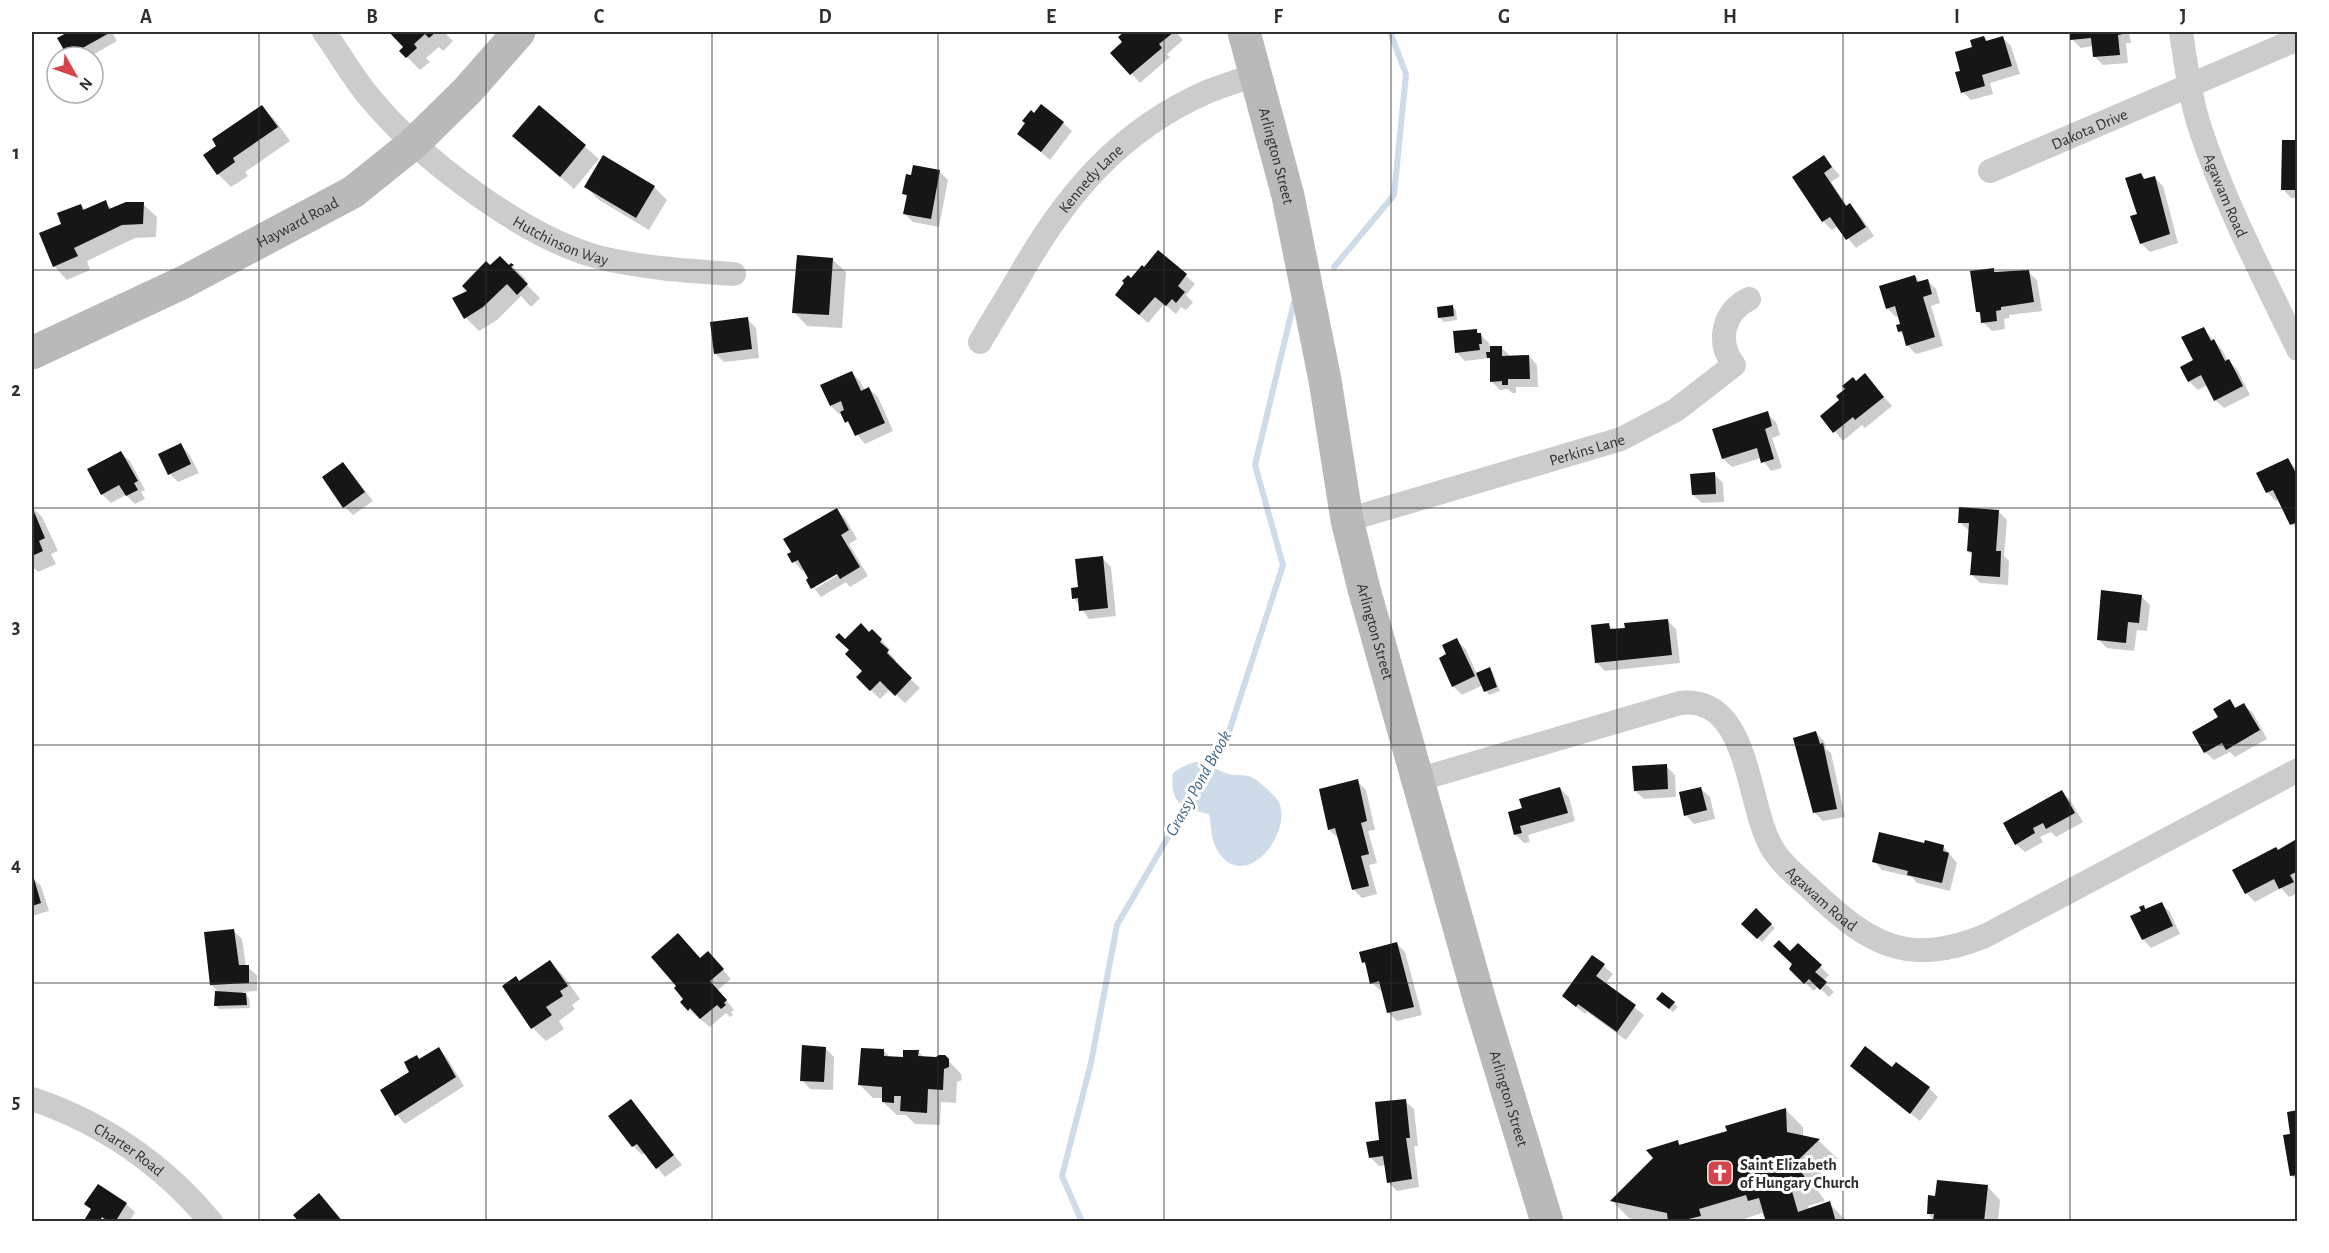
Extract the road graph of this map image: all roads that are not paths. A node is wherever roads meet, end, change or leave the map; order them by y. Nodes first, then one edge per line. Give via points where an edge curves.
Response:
1 (324, 32) edge
2 (519, 32) edge
3 (1244, 32) edge
4 (2181, 32) edge
5 (2298, 39) edge
6 (1257, 74) junction
7 (2189, 87) junction
8 (414, 143) junction
9 (1990, 171) dead end
10 (734, 274) dead end
11 (1749, 299) dead end
12 (980, 342) dead end
13 (2298, 350) edge
14 (32, 353) edge
15 (1347, 520) junction
16 (2298, 770) edge
17 (1417, 780) junction
18 (32, 1099) edge
19 (211, 1221) edge
20 (1547, 1221) edge

1 - 8 street, Hutchinson Way via 372,101
2 - 8 street, Hayward Road
3 - 6 street, Arlington Street
4 - 7 street, Agawam Road
5 - 7 street, Dakota Drive
6 - 12 street, Kennedy Lane via 1210,91 1166,114 1101,164 1047,229
6 - 15 street, Arlington Street via 1288,196 1316,334
7 - 9 street, Dakota Drive
7 - 13 street, Agawam Road via 2233,212
8 - 10 street, Hutchinson Way via 499,209 548,238 597,257 676,270
8 - 14 street, Hayward Road via 353,192 184,282
11 - 15 street, Perkins Lane via 1734,309 1725,324 1725,350 1734,365 1697,396 1647,427 1591,449
15 - 17 street, Arlington Street
16 - 17 street, Agawam Road via 1985,936 1931,951 1897,947 1868,935 1839,916 1781,861 1766,836 1734,734 1719,715 1701,703 1680,703
17 - 20 street, Arlington Street
18 - 19 street, Charter Road via 60,1108 151,1161

